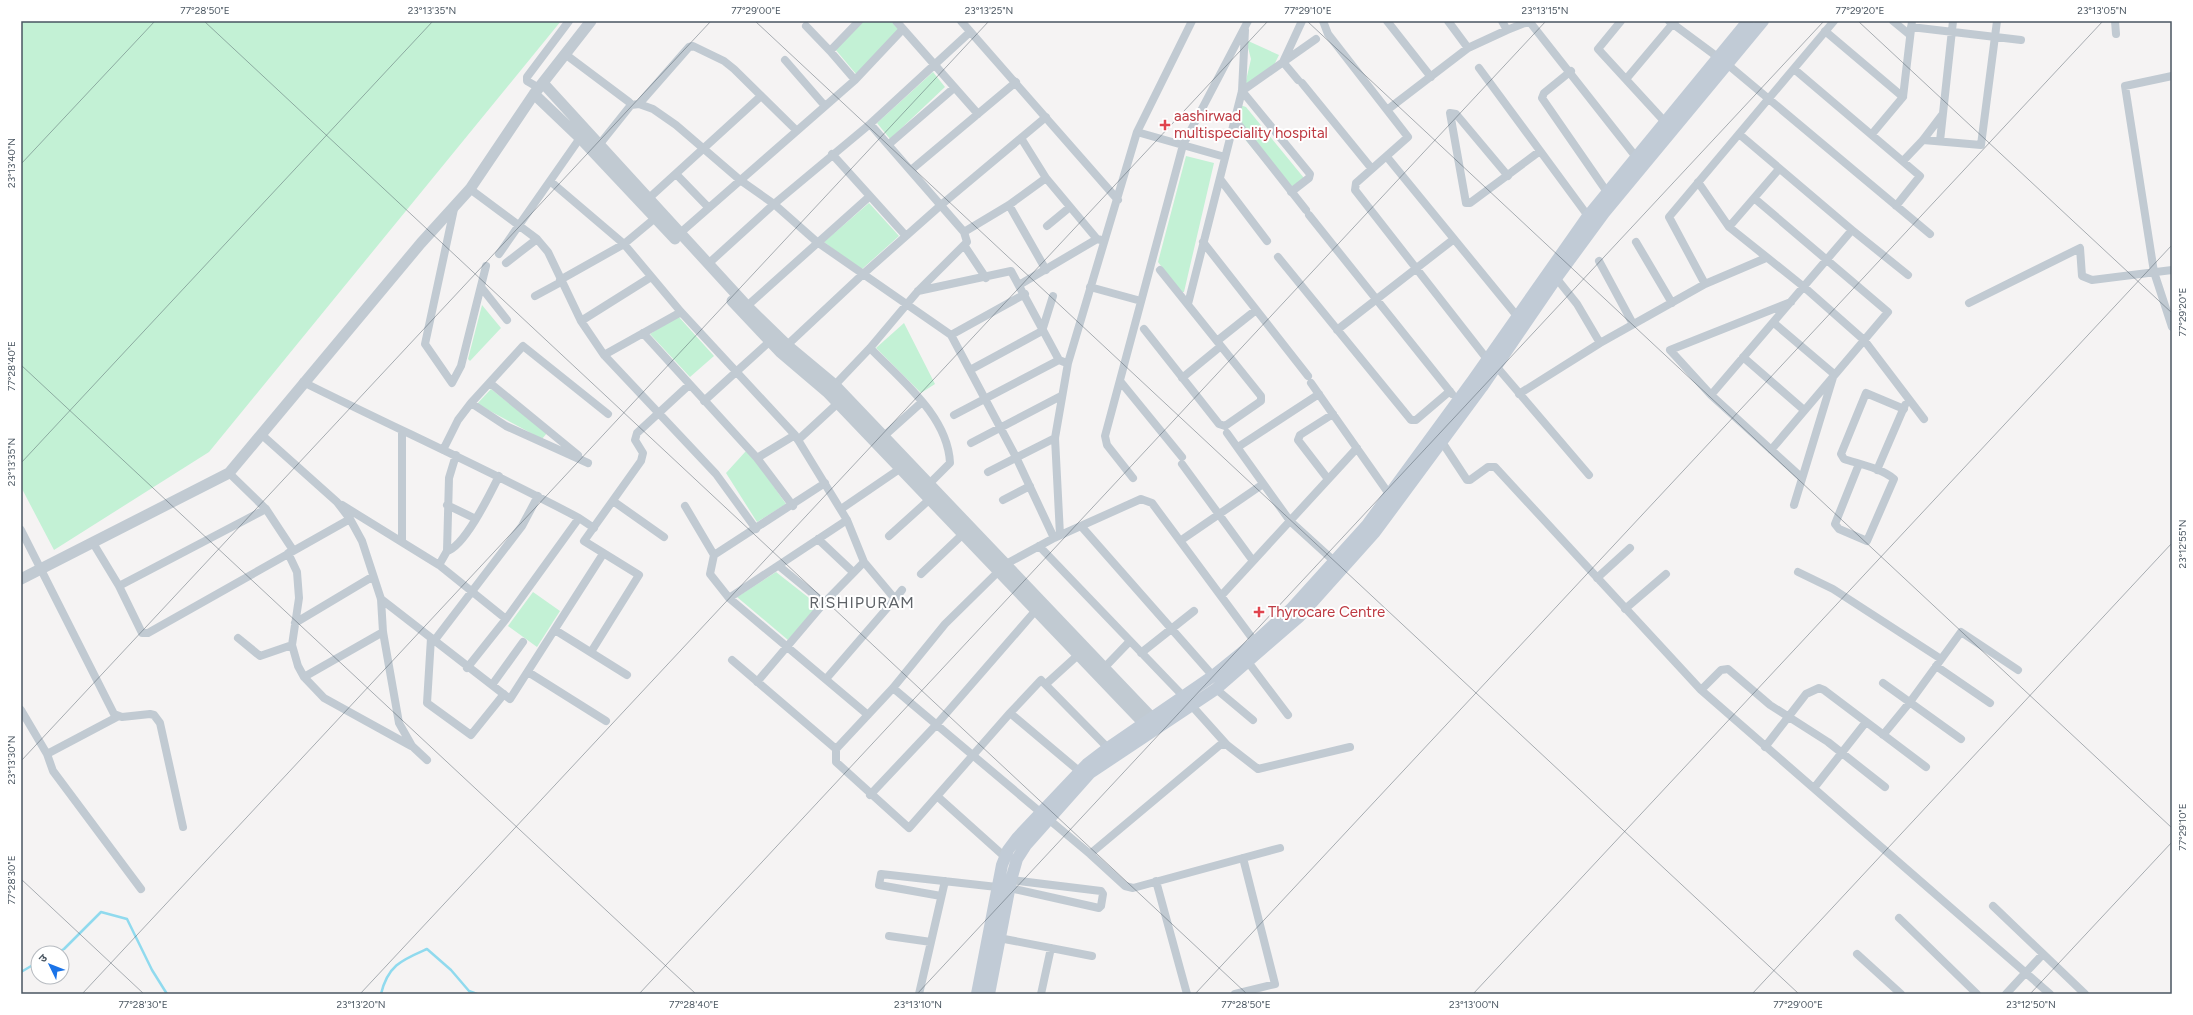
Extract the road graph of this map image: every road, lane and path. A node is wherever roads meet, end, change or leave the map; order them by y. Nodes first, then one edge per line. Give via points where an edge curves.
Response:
1 (569, 21) edge
2 (591, 21) edge
3 (859, 21) edge
4 (896, 21) edge
5 (1192, 21) edge
6 (1302, 21) edge
7 (1323, 21) edge
8 (1387, 21) edge
9 (1448, 21) edge
10 (1502, 21) edge
11 (1530, 21) edge
12 (1621, 21) edge
13 (1748, 21) edge
14 (1763, 21) edge
15 (1834, 21) edge
16 (1893, 21) edge
17 (1954, 21) edge
18 (1997, 21) edge
19 (2115, 21) edge
20 (963, 22) edge
21 (1672, 22) edge
22 (1246, 24) edge
23 (806, 26) dead end
24 (1911, 28) edge
25 (903, 29) junction
26 (1507, 30) junction
27 (1825, 31) junction
28 (1952, 31) junction
29 (970, 32) junction
30 (2116, 34) dead end
31 (1995, 37) junction
32 (1316, 39) dead end
33 (2021, 40) dead end
34 (1468, 48) junction
35 (830, 51) junction
36 (565, 54) junction
37 (785, 60) dead end
38 (1723, 61) junction
39 (1283, 62) junction
40 (933, 65) junction
41 (1479, 68) dead end
42 (1794, 69) junction
43 (1571, 71) junction
44 (2172, 76) edge
45 (1430, 77) junction
46 (1627, 78) junction
47 (855, 80) junction
48 (1016, 82) junction
49 (539, 88) junction
50 (954, 88) junction
51 (1242, 91) junction
52 (761, 96) junction
53 (1903, 97) junction
54 (1769, 99) junction
55 (635, 105) junction
56 (825, 106) junction
57 (1388, 110) junction
58 (1943, 113) junction
59 (978, 114) junction
60 (1046, 117) junction
61 (1235, 120) junction
62 (1665, 122) junction
63 (870, 124) junction
64 (796, 130) junction
65 (1137, 132) junction
66 (1739, 134) junction
67 (1872, 134) junction
68 (580, 138) junction
69 (1021, 138) junction
70 (1923, 140) junction
71 (1940, 142) junction
72 (599, 145) junction
73 (888, 145) junction
74 (1183, 145) junction
75 (703, 149) junction
76 (1540, 151) junction
77 (832, 154) junction
78 (1225, 157) junction
79 (1388, 157) junction
80 (1636, 157) junction
81 (1903, 161) junction
82 (1779, 168) junction
83 (911, 170) junction
84 (1372, 170) junction
85 (676, 174) junction
86 (1508, 176) junction
87 (1046, 178) junction
88 (1220, 179) junction
89 (740, 180) junction
90 (550, 181) junction
91 (1698, 182) junction
92 (470, 189) junction
93 (1291, 192) junction
94 (1607, 192) junction
95 (870, 196) junction
96 (1754, 198) junction
97 (648, 199) junction
98 (1118, 200) junction
99 (774, 204) junction
100 (941, 205) junction
101 (1009, 205) junction
102 (1896, 206) junction
103 (1070, 207) junction
104 (709, 208) junction
105 (454, 209) junction
106 (1588, 216) junction
107 (654, 219) junction
108 (520, 225) junction
109 (1047, 226) dead end
110 (1729, 227) junction
111 (1852, 230) junction
112 (964, 232) junction
113 (679, 234) junction
114 (1930, 234) dead end
115 (906, 236) junction
116 (537, 239) junction
117 (1454, 239) junction
118 (1100, 240) junction
119 (1267, 241) dead end
120 (817, 242) junction
121 (1204, 242) junction
122 (1636, 242) dead end
123 (624, 244) junction
124 (964, 245) junction
125 (498, 254) dead end
126 (1278, 257) dead end
127 (1766, 258) junction
128 (1826, 260) junction
129 (1599, 262) dead end
130 (506, 263) dead end
131 (708, 264) junction
132 (486, 266) dead end
133 (1416, 268) junction
134 (1046, 270) junction
135 (1160, 270) dead end
136 (2172, 270) edge
137 (2154, 272) junction
138 (1553, 274) junction
139 (862, 275) junction
140 (1908, 275) dead end
141 (651, 277) junction
142 (986, 278) junction
143 (561, 281) junction
144 (1705, 284) junction
145 (1019, 285) junction
146 (481, 287) junction
147 (1090, 287) junction
148 (1804, 287) junction
149 (918, 291) junction
150 (1025, 294) junction
151 (535, 296) dead end
152 (1053, 296) dead end
153 (1376, 299) junction
154 (1141, 300) junction
155 (1791, 302) junction
156 (1672, 303) junction
157 (1969, 303) dead end
158 (1188, 304) junction
159 (747, 306) junction
160 (907, 306) junction
161 (1256, 310) junction
162 (680, 312) junction
163 (1517, 316) junction
164 (508, 320) dead end
165 (581, 321) junction
166 (1774, 323) junction
167 (1633, 324) junction
168 (2172, 327) edge
169 (1144, 329) dead end
170 (1337, 330) junction
171 (1042, 331) junction
172 (643, 333) junction
173 (951, 335) junction
174 (1864, 340) junction
175 (769, 342) junction
176 (1600, 343) junction
177 (1219, 344) junction
178 (870, 348) junction
179 (783, 349) junction
180 (604, 355) junction
181 (1744, 357) junction
182 (1059, 360) junction
183 (1068, 363) junction
184 (1492, 363) junction
185 (970, 370) junction
186 (735, 372) junction
187 (1834, 374) junction
188 (1182, 378) junction
189 (1120, 381) junction
190 (303, 382) junction
191 (490, 383) junction
192 (689, 385) junction
193 (831, 388) junction
194 (1450, 391) junction
195 (1319, 394) junction
196 (1519, 394) junction
197 (1711, 395) junction
198 (1061, 396) junction
199 (1908, 398) junction
200 (986, 399) junction
201 (704, 400) junction
202 (1458, 401) junction
203 (922, 402) junction
204 (471, 403) junction
205 (838, 403) junction
206 (1904, 409) junction
207 (1804, 410) junction
208 (608, 414) dead end
209 (660, 414) junction
210 (1333, 414) junction
211 (954, 415) dead end
212 (1924, 419) dead end
213 (1000, 427) junction
214 (402, 432) junction
215 (1227, 433) dead end
216 (262, 435) junction
217 (884, 436) junction
218 (796, 437) junction
219 (1055, 438) junction
220 (1442, 442) junction
221 (971, 443) dead end
222 (1238, 448) junction
223 (1357, 448) junction
224 (443, 450) junction
225 (1771, 450) junction
226 (456, 455) junction
227 (1016, 456) junction
228 (757, 458) junction
229 (1859, 464) junction
230 (900, 468) junction
231 (1877, 470) junction
232 (988, 472) dead end
233 (229, 473) junction
234 (1589, 475) dead end
235 (500, 476) junction
236 (1801, 477) junction
237 (1133, 478) dead end
238 (1328, 479) junction
239 (825, 483) junction
240 (930, 484) junction
241 (1263, 484) junction
242 (1030, 486) junction
243 (1389, 494) junction
244 (538, 496) junction
245 (930, 500) junction
246 (1004, 500) dead end
247 (613, 501) junction
248 (337, 502) junction
249 (447, 504) junction
250 (1794, 505) dead end
251 (686, 506) dead end
252 (792, 506) junction
253 (266, 509) junction
254 (840, 509) junction
255 (1219, 514) junction
256 (579, 518) junction
257 (350, 519) junction
258 (476, 519) junction
259 (847, 520) junction
260 (1290, 521) junction
261 (1081, 526) junction
262 (594, 528) junction
263 (756, 529) junction
264 (21, 530) edge
265 (963, 534) junction
266 (889, 536) dead end
267 (664, 537) dead end
268 (1057, 537) junction
269 (818, 539) junction
270 (1180, 541) junction
271 (402, 542) junction
272 (93, 543) junction
273 (1039, 546) junction
274 (1630, 548) dead end
275 (290, 552) junction
276 (447, 552) junction
277 (603, 554) junction
278 (714, 555) junction
279 (1253, 561) junction
280 (1334, 561) junction
281 (864, 562) junction
282 (439, 565) junction
283 (779, 566) junction
284 (1002, 567) junction
285 (41, 568) junction
286 (854, 572) junction
287 (1798, 572) dead end
288 (921, 574) dead end
289 (1666, 574) dead end
290 (372, 577) junction
291 (21, 578) edge
292 (1597, 578) junction
293 (119, 586) junction
294 (902, 590) dead end
295 (472, 592) junction
296 (1221, 596) junction
297 (729, 598) junction
298 (381, 599) junction
299 (895, 599) junction
300 (824, 603) junction
301 (1625, 608) junction
302 (1036, 610) junction
303 (1194, 611) dead end
304 (506, 619) junction
305 (295, 623) junction
306 (1170, 628) junction
307 (555, 630) junction
308 (383, 632) junction
309 (238, 638) dead end
310 (432, 640) junction
311 (523, 642) dead end
312 (1129, 642) junction
313 (292, 645) junction
314 (787, 646) junction
315 (1259, 647) junction
316 (591, 652) junction
317 (1141, 653) junction
318 (1078, 655) junction
319 (732, 660) dead end
320 (1248, 662) junction
321 (1938, 663) junction
322 (1105, 667) junction
323 (467, 668) junction
324 (2018, 670) dead end
325 (528, 672) junction
326 (627, 675) dead end
327 (304, 676) junction
328 (1213, 676) junction
329 (826, 679) junction
330 (757, 682) junction
331 (1883, 683) dead end
332 (1046, 684) junction
333 (492, 685) junction
334 (893, 688) junction
335 (1216, 689) junction
336 (1701, 690) junction
337 (504, 694) junction
338 (1188, 702) junction
339 (1910, 702) junction
340 (1990, 703) dead end
341 (21, 710) edge
342 (1010, 713) junction
343 (868, 715) junction
344 (1288, 715) dead end
345 (117, 717) junction
346 (1788, 717) junction
347 (1253, 720) dead end
348 (606, 721) dead end
349 (1866, 722) junction
350 (937, 724) junction
351 (1152, 725) junction
352 (1883, 735) junction
353 (1961, 739) dead end
354 (412, 746) junction
355 (1227, 746) junction
356 (1350, 746) dead end
357 (1765, 747) junction
358 (1108, 748) junction
359 (836, 749) junction
360 (1842, 752) junction
361 (47, 754) junction
362 (974, 755) junction
363 (427, 760) dead end
364 (1926, 767) dead end
365 (1079, 771) junction
366 (1885, 787) dead end
367 (1814, 788) junction
368 (870, 795) junction
369 (937, 796) junction
370 (1044, 816) junction
371 (183, 827) dead end
372 (1280, 848) dead end
373 (1090, 854) junction
374 (1005, 857) junction
375 (1243, 858) junction
376 (945, 881) junction
377 (1156, 881) junction
378 (1010, 884) junction
379 (997, 887) junction
380 (140, 889) dead end
381 (941, 896) junction
382 (1993, 906) dead end
383 (1899, 918) dead end
384 (889, 936) dead end
385 (1000, 938) junction
386 (931, 942) junction
387 (1051, 948) junction
388 (1857, 954) dead end
389 (2043, 954) junction
390 (1092, 956) dead end
391 (2026, 972) junction
392 (919, 994) edge
393 (977, 994) edge
394 (989, 994) edge
395 (1041, 994) edge
396 (1187, 994) edge
397 (1236, 994) edge
398 (1901, 994) edge
399 (1977, 994) edge
400 (2006, 994) edge
401 (2050, 994) edge
402 (2085, 994) edge

1 - 49 street via 527,77 530,84
2 - 36 street
3 - 35 street
4 - 25 street
5 - 65 street
6 - 39 street
7 - 57 street via 1328,34
8 - 45 street
9 - 34 street
10 - 26 street
11 - 26 street
11 - 43 street
12 - 46 street via 1598,49
13 - 38 main road
14 - 38 main road
15 - 27 street
16 - 24 street
17 - 28 street
18 - 31 street
19 - 30 street
20 - 29 street
21 - 38 street
21 - 46 street
22 - 51 street
22 - 74 street
23 - 35 street
24 - 28 street
24 - 53 street
25 - 40 street
25 - 47 street
26 - 34 street
27 - 42 street
27 - 53 street
28 - 31 street
28 - 58 street
29 - 40 street
29 - 48 street
31 - 33 street
31 - 71 street via 1981,144
32 - 39 street
34 - 45 street
35 - 47 street
36 - 49 street
36 - 55 street
37 - 56 street
38 - 54 street
38 - 62 main road
38 - 138 main road via 1604,214
39 - 51 street
39 - 84 street
40 - 50 street
40 - 63 street
41 - 76 street
42 - 54 street
42 - 67 street
43 - 80 street
43 - 94 street via 1542,98
44 - 137 street via 2125,86
45 - 57 street
46 - 62 street
47 - 56 street
48 - 59 street
48 - 60 street
49 - 68 street
49 - 72 street
49 - 92 street
50 - 59 street
50 - 73 street
51 - 61 street
51 - 93 street via 1310,174 1309,178
52 - 55 street via 724,61 693,46 689,47
52 - 64 street
52 - 75 street
53 - 67 street
54 - 66 street
54 - 102 street
55 - 72 street
55 - 75 street via 653,109 676,124
56 - 64 street
57 - 79 street via 1408,137
58 - 70 street
58 - 71 street
59 - 83 street
60 - 69 street
60 - 98 street
61 - 78 street
61 - 93 street
62 - 80 main road
63 - 73 street
63 - 77 street
64 - 89 street
65 - 74 street
65 - 98 street
66 - 82 street
66 - 91 street
67 - 81 street
68 - 90 street
68 - 107 street
69 - 87 street
69 - 100 street
70 - 71 street
70 - 81 street
72 - 97 street
73 - 83 street
74 - 78 street
74 - 154 street
75 - 85 street
75 - 89 street
76 - 86 street
76 - 106 street
77 - 95 street
77 - 99 street
78 - 88 street
79 - 84 street
79 - 117 street
80 - 94 main road
81 - 102 street via 1920,176
82 - 96 street
82 - 111 street
83 - 100 street
84 - 133 street via 1356,183 1355,190
85 - 97 street
85 - 104 street
86 - 86 street via 1456,114 1450,113 1466,203 1470,203
87 - 101 street
87 - 103 street
88 - 119 street
88 - 121 street
89 - 99 street
89 - 104 street
90 - 108 street
90 - 123 street
91 - 110 street
91 - 144 street via 1669,218
92 - 105 street
92 - 108 street
93 - 153 street
94 - 106 main road
95 - 115 street
95 - 120 street
96 - 110 street
96 - 128 street
97 - 113 street
98 - 118 street
99 - 120 street
99 - 131 street
100 - 112 street
100 - 115 street
101 - 112 street
101 - 134 street
102 - 114 street
103 - 109 street
103 - 118 street
104 - 113 street
105 - 146 street via 425,344 452,383 461,366
105 - 190 street via 421,243
106 - 138 main road
107 - 123 street
107 - 175 street
108 - 116 street
108 - 125 street
110 - 127 street
111 - 128 street
111 - 140 street
112 - 124 street via 967,242
113 - 131 street
115 - 139 street
116 - 130 street
116 - 143 street via 548,252
117 - 133 street
117 - 163 street
118 - 134 street
118 - 147 street
120 - 139 street
120 - 159 street
121 - 158 street
121 - 161 street
122 - 156 street
123 - 141 street
123 - 143 street
124 - 142 street
124 - 149 street
126 - 170 street
127 - 144 street
127 - 148 street
128 - 148 street
128 - 174 street via 1888,312
129 - 167 street
131 - 159 street
132 - 146 street
133 - 153 street
133 - 184 street
134 - 145 street
135 - 158 street
136 - 137 street
137 - 157 street via 2092,280 2082,276 2080,248
137 - 168 street
138 - 163 main road
138 - 176 street via 1577,304
138 - 184 main road
139 - 160 street
139 - 179 street
141 - 162 street
141 - 165 street
142 - 145 street via 1011,271
142 - 149 street
143 - 151 street
143 - 165 street
144 - 156 street
145 - 150 street
146 - 164 street
147 - 154 street
147 - 183 street
148 - 155 street
148 - 174 street
149 - 160 street
150 - 171 street
150 - 173 street
152 - 171 street
153 - 170 street
153 - 194 street
154 - 189 street
155 - 166 street
155 - 197 street via 1670,350
156 - 167 street
158 - 177 street
159 - 179 street
160 - 173 street
160 - 178 street
161 - 177 street
161 - 195 street
162 - 172 street
162 - 186 street
163 - 184 main road
165 - 180 street
166 - 181 street
166 - 187 street
167 - 176 street
169 - 188 street
170 - 194 street via 1412,422
171 - 182 street
171 - 185 street
172 - 180 street
172 - 192 street
173 - 185 street
174 - 187 street
174 - 199 street
175 - 179 street
175 - 186 street
176 - 196 street
177 - 188 street
177 - 188 street via 1261,396 1261,401 1222,426
178 - 193 street
178 - 203 street
179 - 193 street
180 - 209 street
181 - 197 street
181 - 207 street
182 - 183 street
182 - 200 street
183 - 198 street
184 - 196 street
184 - 202 main road
184 - 220 main road
185 - 200 street
186 - 201 street
186 - 218 street
187 - 207 street
187 - 236 street
189 - 237 street via 1105,441
189 - 255 street
190 - 214 street
190 - 216 street
191 - 204 street
191 - 204 street via 588,463 506,426
191 - 208 street via 523,346
192 - 201 street
192 - 209 street
193 - 205 street
193 - 217 street
194 - 202 street
195 - 210 street
195 - 222 street
196 - 234 street
197 - 225 street
198 - 213 street
198 - 219 street
199 - 206 street
199 - 212 street
200 - 211 street
200 - 213 street
201 - 228 street
202 - 243 main road
203 - 217 street
203 - 240 street via 937,423 949,453 950,464
204 - 224 street via 458,420
205 - 218 street
205 - 230 street
206 - 229 street via 1868,393 1865,394 1841,454 1844,459
206 - 231 street
207 - 225 street
209 - 247 street via 641,428 636,436 635,440 643,457
209 - 263 street via 716,474
210 - 223 street
210 - 238 street via 1300,435 1298,440
213 - 221 street
213 - 227 street
214 - 224 street
214 - 271 street
215 - 222 street
216 - 233 street
216 - 248 street
217 - 240 street
218 - 228 street
218 - 239 street
219 - 227 street
219 - 268 street
220 - 292 street via 1467,480 1488,468 1495,467
220 - 315 main road via 1375,532 1299,617
222 - 241 street
223 - 238 street
223 - 243 street
224 - 226 street
225 - 236 street
226 - 235 street
226 - 249 street via 449,478
227 - 232 street
227 - 242 street
228 - 252 street
229 - 231 street
229 - 231 street via 1836,524 1839,529 1867,541 1894,481 1892,477
230 - 245 street
230 - 254 street
233 - 253 street
233 - 272 street
235 - 244 street
235 - 258 street
236 - 250 street
238 - 260 street
239 - 252 street
239 - 254 street
240 - 284 street
241 - 255 street
241 - 260 street
242 - 246 street
242 - 268 street
243 - 280 main road via 1367,525
244 - 256 street
244 - 295 street via 522,526
245 - 265 street
245 - 266 street
247 - 262 street
247 - 267 street
248 - 257 street
248 - 271 street
249 - 258 street
249 - 276 street
251 - 278 street
252 - 263 street
253 - 275 street
253 - 293 street
254 - 259 street
255 - 270 street
255 - 279 street
256 - 262 street
256 - 304 street
257 - 275 street
257 - 290 street via 362,541
258 - 276 street via 454,550
259 - 269 street
259 - 281 street
260 - 279 street
260 - 280 street
261 - 268 street
261 - 270 street via 1145,499 1152,504
261 - 306 street
262 - 277 street via 584,541
263 - 278 street
264 - 285 street
265 - 284 street
265 - 288 street
268 - 273 street
269 - 283 street
269 - 286 street
270 - 296 street
271 - 282 street
272 - 285 street
272 - 293 street
273 - 284 street
273 - 312 street
274 - 292 street
275 - 293 street via 145,634
275 - 305 street via 297,572 299,598
276 - 282 street
277 - 307 street
277 - 316 street via 639,575
278 - 297 street via 710,574
279 - 296 street
280 - 315 main road
281 - 286 street
281 - 299 street
282 - 295 street
283 - 297 street
283 - 300 street
284 - 302 street
284 - 322 street
284 - 334 street via 945,624
285 - 291 street
285 - 345 street
286 - 300 street
287 - 321 street via 1833,589
289 - 301 street
290 - 298 street
290 - 305 street
292 - 301 street
294 - 299 street
295 - 304 street
295 - 310 street
296 - 315 street
297 - 314 street
298 - 308 street
298 - 310 street
299 - 329 street
300 - 314 street
301 - 336 street
302 - 318 street
302 - 350 street
303 - 306 street
304 - 323 street
305 - 313 street
306 - 317 street
306 - 328 street
307 - 316 street
307 - 325 street
308 - 327 street
308 - 354 street via 399,723
309 - 313 street via 260,656
310 - 323 street
310 - 337 street via 427,703 471,735
311 - 333 street
312 - 317 street
312 - 322 street
313 - 327 street
314 - 329 street
314 - 330 street
315 - 320 main road
315 - 328 main road
316 - 326 street
317 - 338 street
318 - 332 street
318 - 351 street
319 - 330 street
320 - 335 main road
320 - 344 street
321 - 324 street via 1961,632
321 - 339 street
321 - 340 street
322 - 351 street
323 - 333 street
325 - 337 street via 510,699
325 - 348 street
327 - 354 street via 324,698
328 - 338 main road
329 - 343 street
330 - 359 street
331 - 339 street
332 - 342 street via 1039,681
332 - 358 street
333 - 337 street
334 - 343 street
334 - 350 street
335 - 338 main road
335 - 347 street
336 - 346 street via 1726,668
336 - 357 street
338 - 351 main road
338 - 355 street
339 - 352 street
339 - 353 street
341 - 361 street
342 - 362 street
342 - 365 street
343 - 359 street
345 - 361 street
345 - 371 street via 150,714 160,723
346 - 349 street via 1806,694 1818,688
346 - 357 street
346 - 360 street
349 - 352 street
349 - 360 street
350 - 362 street
350 - 368 street
351 - 358 main road
351 - 370 main road via 1090,773
352 - 364 street
354 - 363 street
355 - 356 street via 1258,769
355 - 373 street via 1220,745
357 - 367 street
358 - 365 main road
359 - 368 street via 836,762
360 - 366 street
360 - 367 street
361 - 380 street via 53,771
362 - 369 street
362 - 370 street
365 - 370 main road
367 - 391 street
368 - 369 street via 909,828
369 - 374 street
370 - 373 street
370 - 374 main road via 1017,838
370 - 378 main road via 1018,859
372 - 375 street
373 - 377 street via 1125,886 1133,888
374 - 379 main road
375 - 377 street
375 - 397 street via 1275,984
376 - 379 street
376 - 381 street
376 - 381 street via 881,874 879,885
377 - 396 street
378 - 378 street via 1101,891 1101,906 1099,908
378 - 385 main road
379 - 393 main road
381 - 386 street
382 - 389 street
383 - 399 street
384 - 386 street
385 - 387 street
385 - 394 main road
386 - 392 street
387 - 390 street
387 - 395 street
388 - 398 street
389 - 391 street
389 - 402 street
391 - 400 street
391 - 401 street

